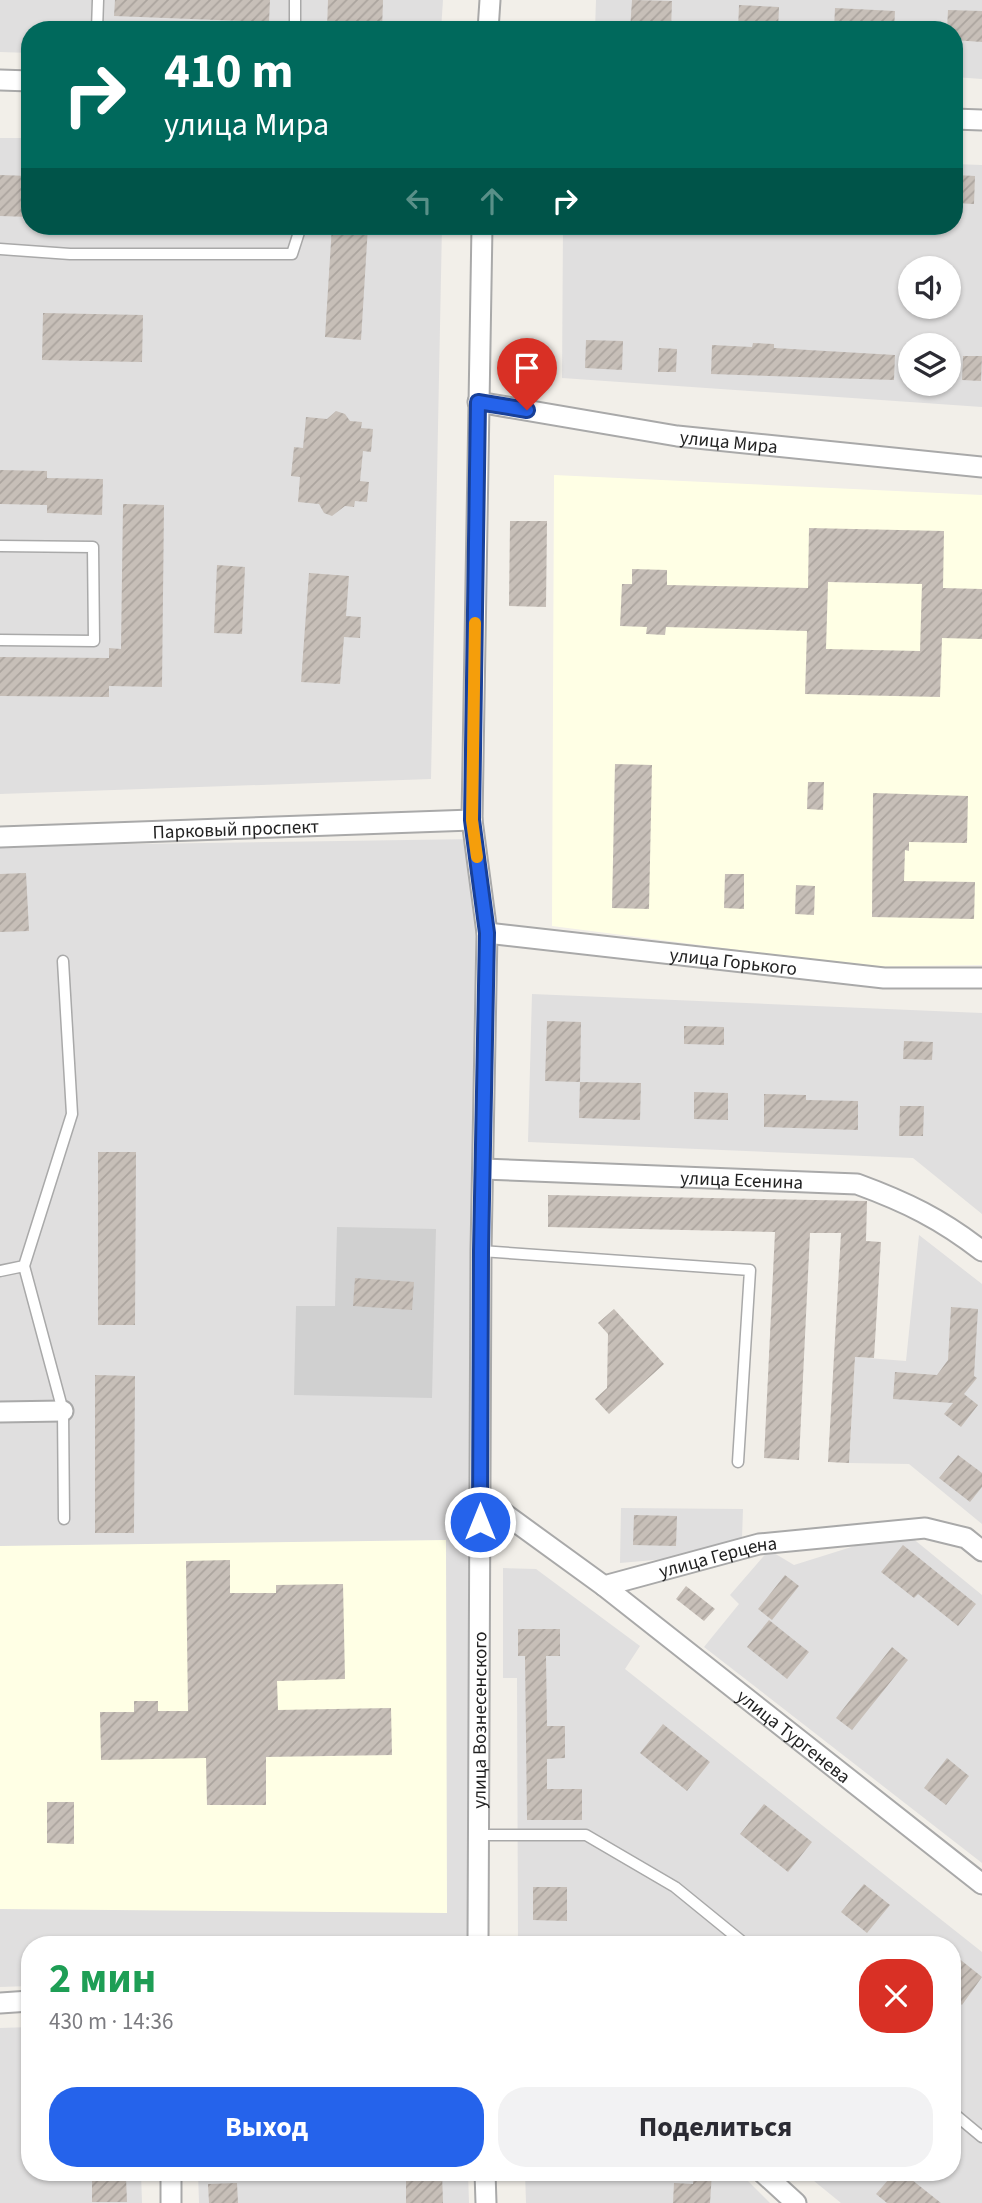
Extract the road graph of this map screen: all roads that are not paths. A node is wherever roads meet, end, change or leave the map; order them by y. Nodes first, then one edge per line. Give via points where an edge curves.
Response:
1 (98, 0) edge
2 (295, 0) edge
3 (490, 0) edge
4 (97, 21) edge
5 (295, 21) edge
6 (489, 21) edge
7 (0, 80) edge
8 (21, 81) edge
9 (963, 119) edge
10 (982, 120) edge
11 (298, 235) edge
12 (482, 235) edge
13 (0, 249) edge
14 (478, 402) junction
15 (982, 467) edge
16 (0, 546) edge
17 (0, 640) edge
18 (472, 820) junction
19 (0, 837) edge
20 (487, 933) junction
21 (63, 961) dead end
22 (982, 978) edge
23 (483, 1169) junction
24 (481, 1251) junction
25 (982, 1251) edge
26 (24, 1266) junction
27 (0, 1271) edge
28 (63, 1411) junction
29 (0, 1412) edge
30 (738, 1462) dead end
31 (480, 1496) junction
32 (64, 1519) dead end
33 (982, 1551) edge
34 (604, 1586) junction
35 (478, 1835) junction
36 (982, 1884) edge
37 (478, 1936) edge
38 (735, 1936) edge
39 (21, 2002) edge
40 (0, 2003) edge
41 (961, 2120) edge
42 (982, 2137) edge
43 (171, 2181) edge
44 (485, 2181) edge
45 (772, 2181) edge
46 (171, 2203) edge
47 (486, 2203) edge
48 (796, 2203) edge

1 - 4 lane
2 - 5 lane
3 - 6 street
7 - 8 street
9 - 10 street
11 - 13 lane via 292,254 70,254
12 - 14 street, улица Вознесенского
14 - 15 street, улица Мира via 677,436
14 - 18 street, улица Вознесенского
16 - 17 lane via 93,547 94,641
18 - 19 street, Парковый проспект
18 - 20 street, улица Вознесенского
20 - 22 street, улица Горького via 884,978
20 - 23 street, улица Вознесенского
21 - 26 lane via 72,1114
23 - 24 street, улица Вознесенского
23 - 25 street, улица Есенина via 857,1184 907,1202
24 - 30 lane via 750,1270
24 - 31 street, улица Вознесенского
26 - 27 lane
26 - 28 lane
28 - 29 street
28 - 32 lane
31 - 34 street
31 - 35 street, улица Вознесенского
33 - 34 street, улица Герцена via 966,1538 925,1528 759,1544
34 - 36 street, улица Тургенева
35 - 37 street, улица Вознесенского
35 - 38 lane via 586,1835 675,1887
39 - 40 street
41 - 42 lane
43 - 46 street
44 - 47 street
45 - 48 street

